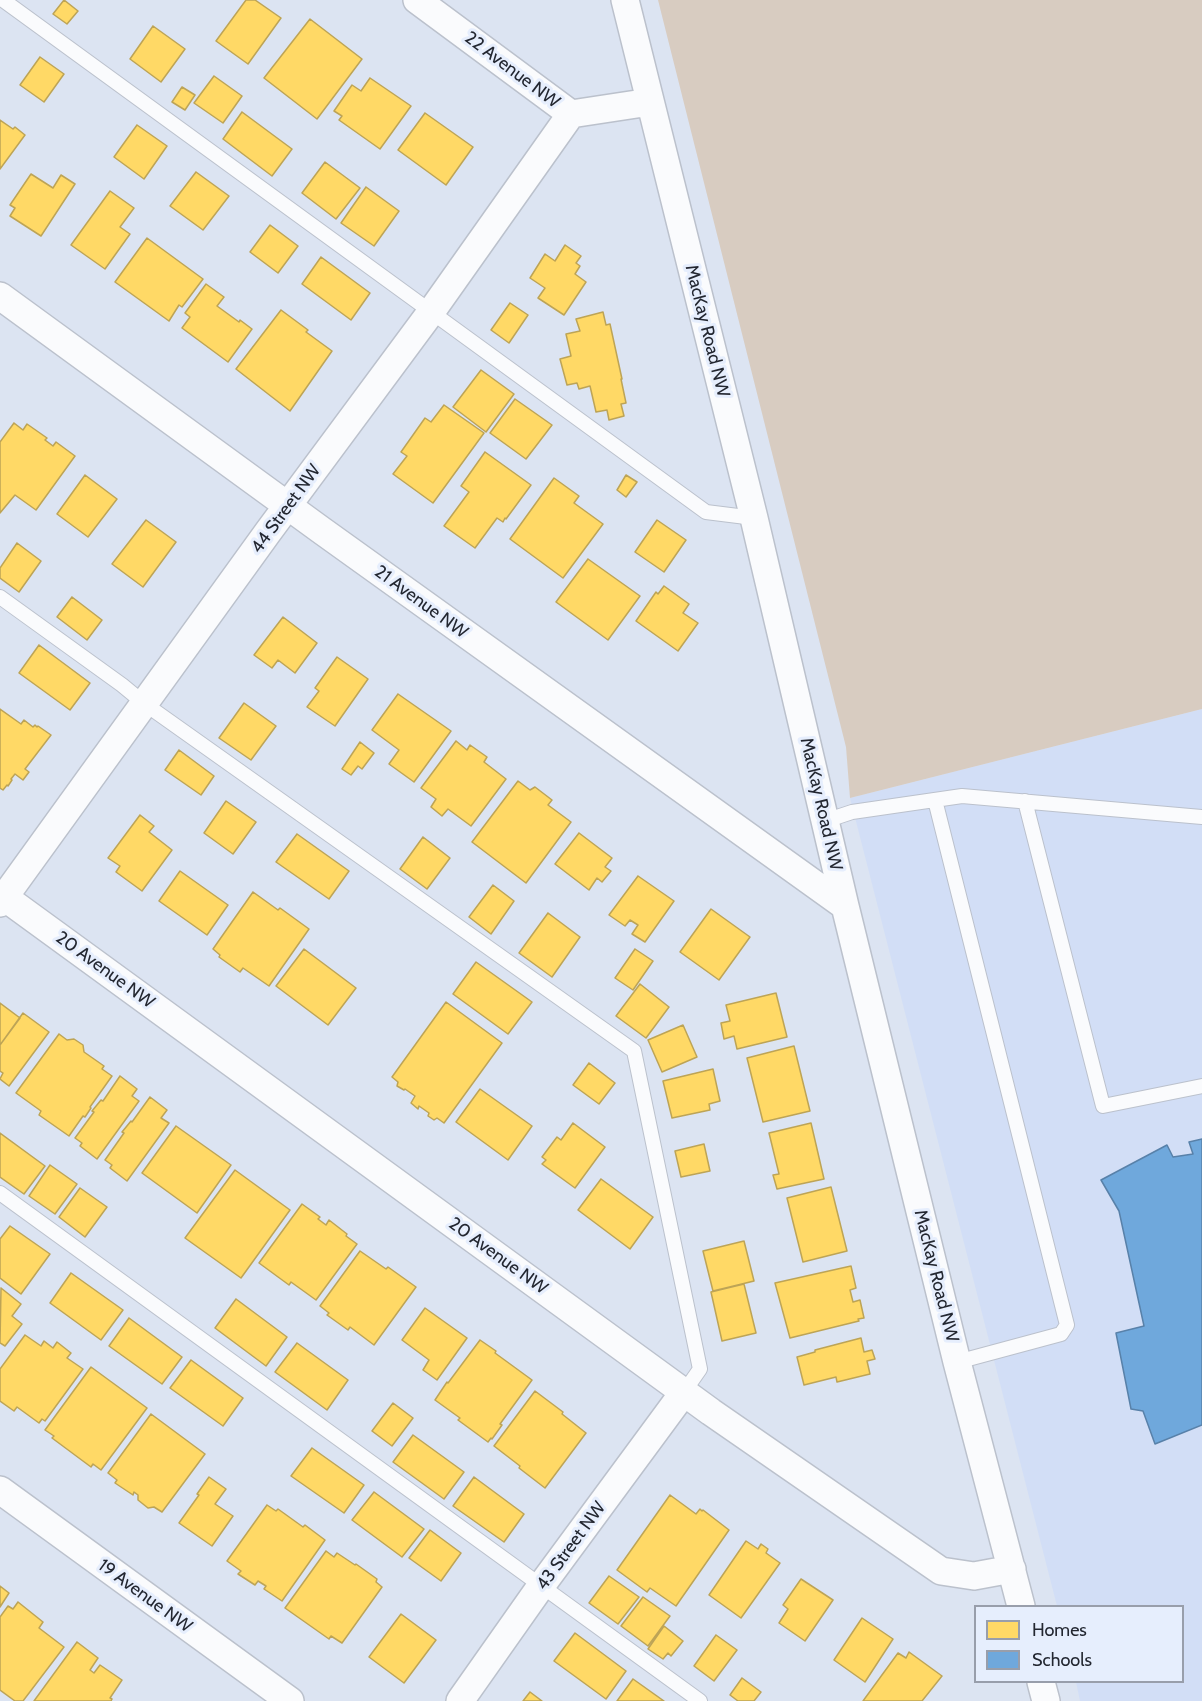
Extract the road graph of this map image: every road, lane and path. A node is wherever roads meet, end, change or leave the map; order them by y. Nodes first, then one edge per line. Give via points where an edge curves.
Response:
1 (3, 0) edge
2 (417, 0) edge
3 (625, 0) edge
4 (650, 102) junction
5 (570, 114) junction
6 (0, 296) edge
7 (430, 312) junction
8 (288, 506) junction
9 (754, 518) junction
10 (0, 597) edge
11 (145, 704) junction
12 (935, 800) junction
13 (1025, 801) junction
14 (1202, 817) edge
15 (825, 821) junction
16 (1, 898) edge
17 (845, 906) junction
18 (1202, 1086) edge
19 (0, 1193) edge
20 (957, 1362) junction
21 (684, 1392) junction
22 (0, 1490) edge
23 (1012, 1569) junction
24 (541, 1586) junction
25 (1021, 1605) edge
26 (1041, 1683) edge
27 (290, 1701) edge
28 (460, 1701) edge
29 (700, 1701) edge
30 (1046, 1701) edge

1 - 7 lane
2 - 5 street, 22 Avenue NW
3 - 4 street, MacKay Road NW
4 - 5 street, 22 Avenue NW
4 - 9 street, MacKay Road NW
5 - 7 street, 44 Street NW
6 - 8 street, 21 Avenue NW
7 - 8 street, 44 Street NW
7 - 9 lane via 706,512
8 - 11 street, 44 Street NW
8 - 17 street, 21 Avenue NW
9 - 15 street, MacKay Road NW
10 - 11 lane
11 - 16 street, 44 Street NW
11 - 21 lane via 634,1051 700,1369
12 - 13 lane via 962,796
12 - 15 lane via 852,812
12 - 20 lane via 1067,1325 1061,1334
13 - 14 lane
13 - 18 lane via 1103,1106
15 - 17 street, MacKay Road NW
16 - 21 street, 20 Avenue NW
17 - 20 street, MacKay Road NW
19 - 24 lane
20 - 23 street, MacKay Road NW
21 - 23 street, 20 Avenue NW via 941,1571 974,1576
21 - 24 street, 43 Street NW
22 - 27 street, 19 Avenue NW
23 - 25 street, MacKay Road NW
24 - 28 street, 43 Street NW
24 - 29 lane
26 - 30 street

